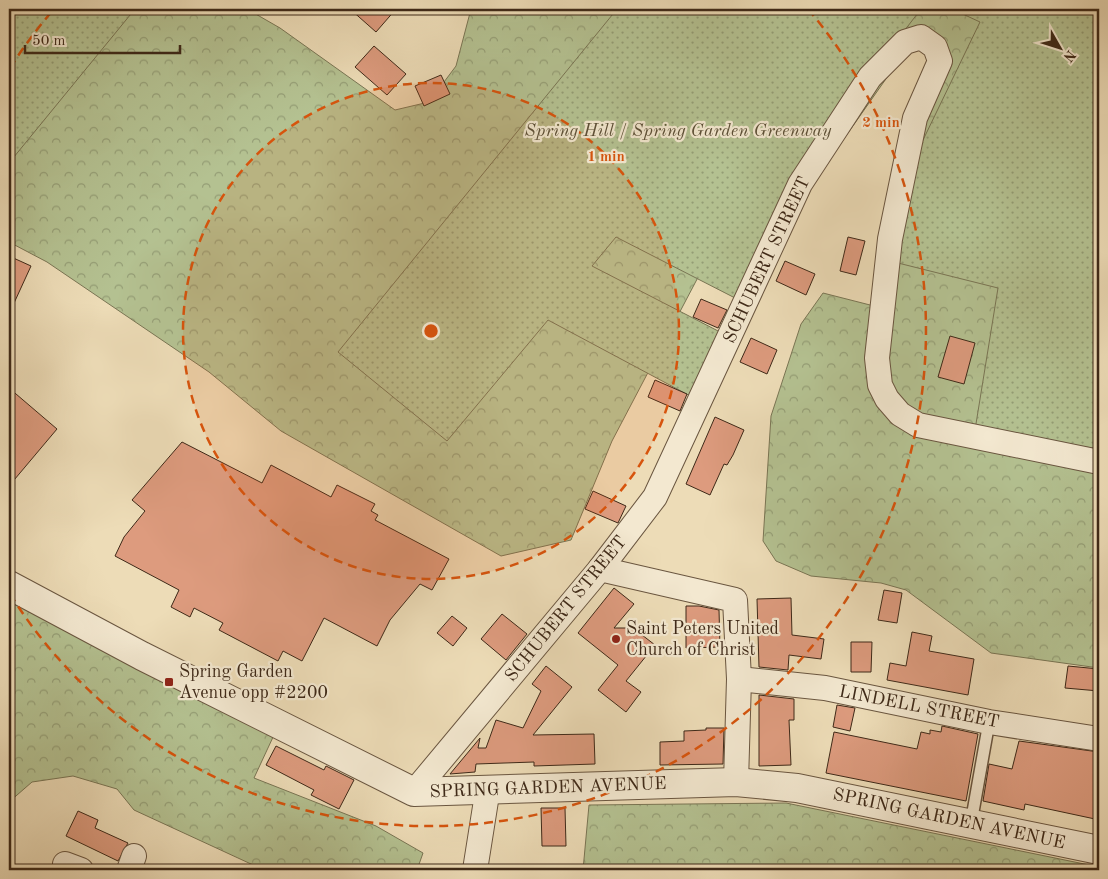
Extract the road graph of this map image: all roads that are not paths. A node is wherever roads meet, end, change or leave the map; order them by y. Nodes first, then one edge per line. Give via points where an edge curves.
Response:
1 (1099, 462) edge
2 (600, 569) junction
3 (9, 585) edge
4 (739, 679) junction
5 (989, 722) junction
6 (1099, 739) edge
7 (736, 782) junction
8 (488, 788) junction
9 (414, 792) junction
10 (970, 824) junction
11 (1099, 850) edge
12 (475, 870) edge

1 - 2 street, SCHUBERT STREET via 918,424 900,414 880,385 877,358 895,212 915,118 940,62 934,47 921,37 905,42 870,77 800,184 655,497
2 - 4 street via 735,600
2 - 9 street, SCHUBERT STREET
3 - 9 street, SPRING GARDEN AVENUE via 142,656
4 - 5 street, LINDELL STREET via 826,688
4 - 7 street
5 - 6 street, LINDELL STREET
5 - 10 lane
7 - 8 street, SPRING GARDEN AVENUE
7 - 10 street, SPRING GARDEN AVENUE via 797,788
8 - 9 street, SPRING GARDEN AVENUE
8 - 12 street
10 - 11 street, SPRING GARDEN AVENUE

